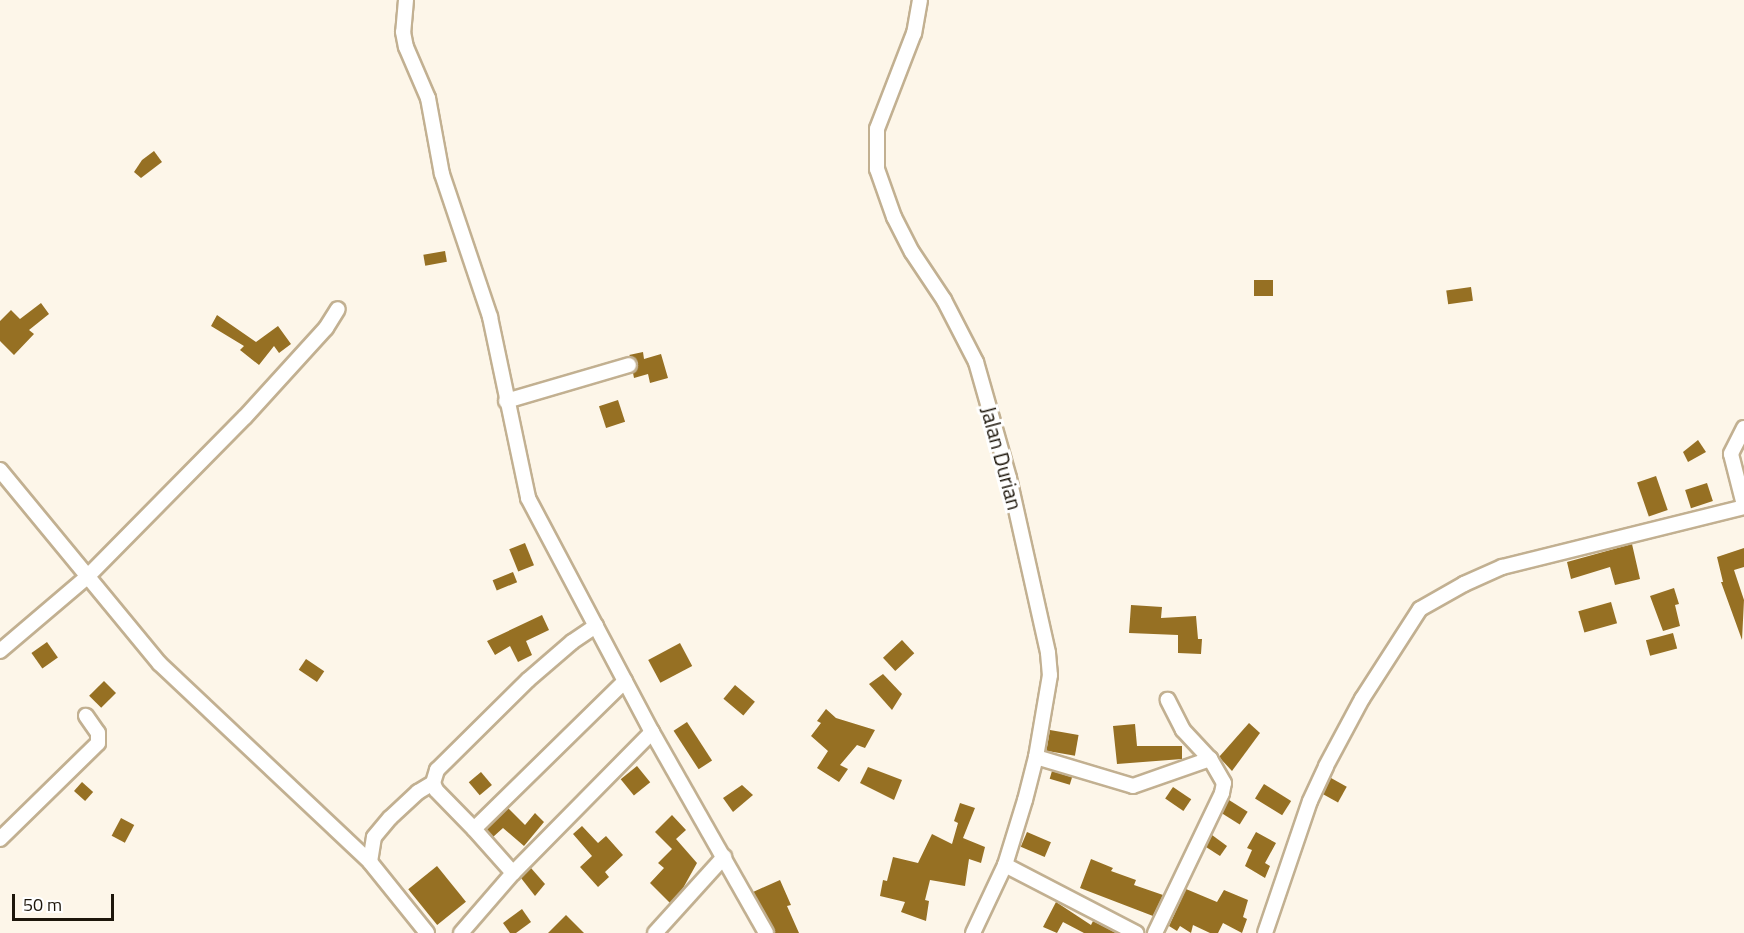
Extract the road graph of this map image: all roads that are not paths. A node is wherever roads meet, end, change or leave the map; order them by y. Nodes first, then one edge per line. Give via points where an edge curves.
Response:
1 (406, 0) edge
2 (920, 0) edge
3 (338, 309) dead end
4 (628, 365) dead end
5 (506, 401) junction
6 (1744, 428) edge
7 (0, 470) edge
8 (1744, 506) edge
9 (88, 576) junction
10 (596, 626) junction
11 (0, 651) edge
12 (625, 681) junction
13 (1168, 700) dead end
14 (86, 716) dead end
15 (652, 732) junction
16 (1036, 757) junction
17 (1210, 759) junction
18 (433, 783) junction
19 (474, 829) junction
20 (0, 839) edge
21 (724, 856) junction
22 (370, 862) junction
23 (1005, 865) junction
24 (513, 873) junction
25 (427, 933) edge
26 (461, 933) edge
27 (655, 933) edge
28 (766, 933) edge
29 (973, 933) edge
30 (1136, 933) edge
31 (1155, 933) edge
32 (1265, 933) edge

1 - 5 street via 406,47 428,98 442,174 490,318
2 - 16 street, Jalan Durian via 914,33 877,129 877,169 894,217 976,362 1009,478 1048,653 1050,686
3 - 9 street via 326,328 245,417
4 - 5 street
5 - 10 street via 528,498
6 - 8 street via 1731,454
7 - 9 street
8 - 32 street via 1502,567 1420,609 1362,699 1326,766 1310,801
9 - 11 street
9 - 22 street via 160,664
10 - 12 street
10 - 18 street via 528,680 437,770
12 - 15 street
12 - 19 street
13 - 17 street via 1182,730
14 - 20 street via 98,733 98,743
15 - 21 street
15 - 24 street
16 - 17 street via 1133,786
16 - 23 street, Jalan Durian
17 - 31 street via 1224,783 1222,793
18 - 19 street via 444,800
18 - 22 street via 390,818 374,837
19 - 24 street
21 - 27 street
21 - 28 street
22 - 25 street
23 - 29 street, Jalan Durian
23 - 30 street
24 - 26 street

